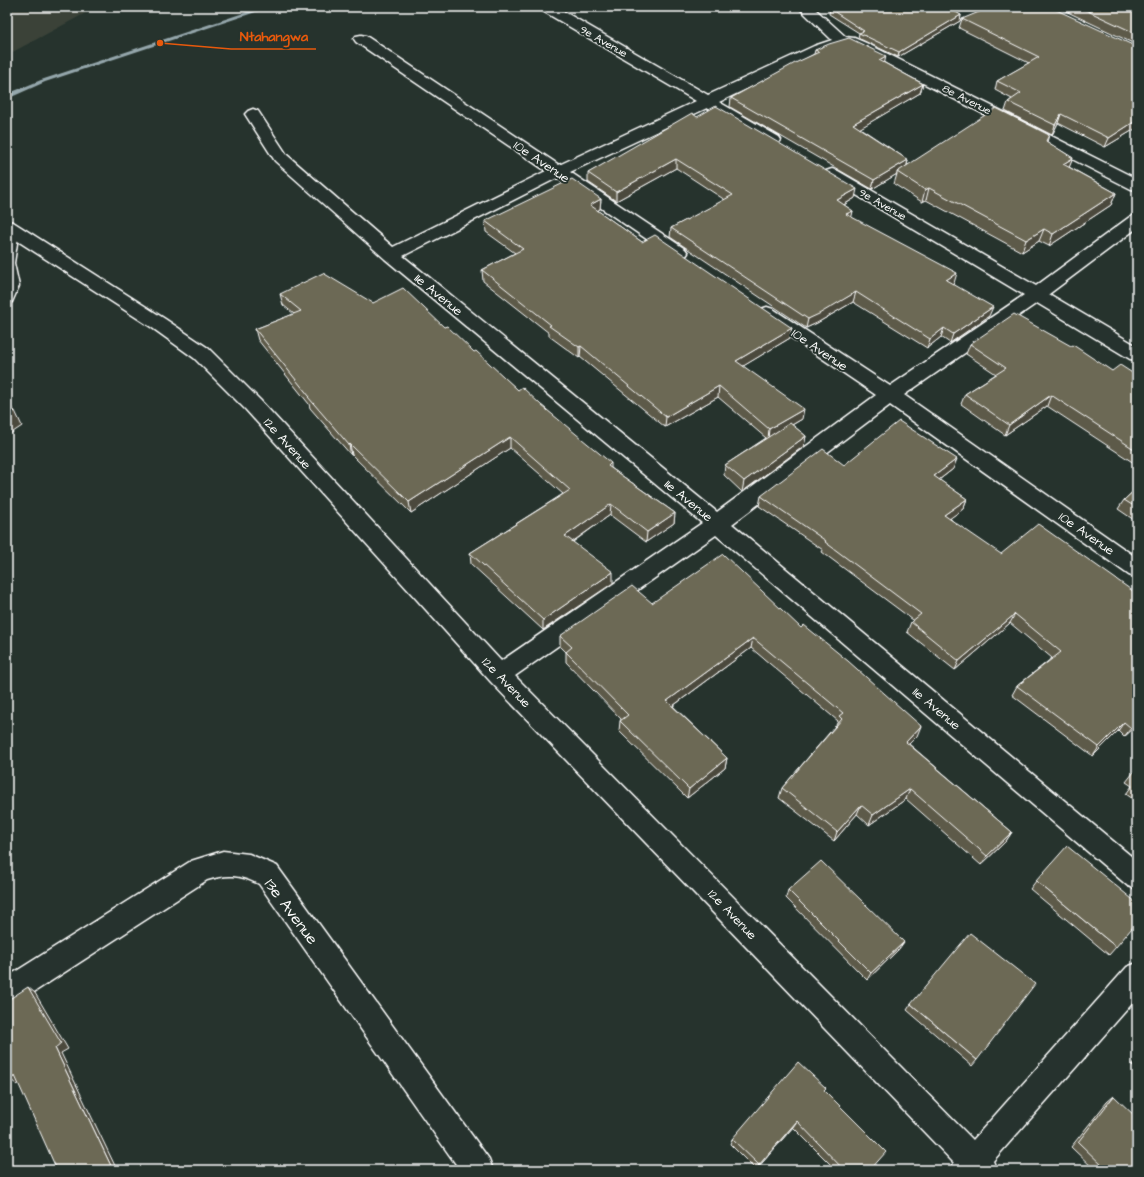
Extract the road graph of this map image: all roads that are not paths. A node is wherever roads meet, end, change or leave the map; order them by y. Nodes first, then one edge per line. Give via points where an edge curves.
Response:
1 (546, 7) edge
2 (805, 7) edge
3 (361, 39) dead end
4 (842, 41) junction
5 (707, 100) junction
6 (253, 114) dead end
7 (789, 149) edge
8 (817, 165) edge
9 (557, 172) junction
10 (1137, 185) edge
11 (1137, 220) edge
12 (10, 228) edge
13 (391, 255) junction
14 (7, 263) edge
15 (694, 264) edge
16 (1036, 294) junction
17 (7, 299) edge
18 (753, 303) edge
19 (1137, 354) edge
20 (890, 395) junction
21 (717, 524) junction
22 (1137, 569) edge
23 (499, 675) junction
24 (1137, 877) edge
25 (1137, 977) edge
26 (7, 993) edge
27 (974, 1167) edge
28 (478, 1170) edge

1 - 5 street, 9e Avenue
2 - 4 street
3 - 9 street, 10e Avenue
4 - 5 street
4 - 10 street, 8e Avenue via 861,46
5 - 7 street, 9e Avenue
5 - 9 street
6 - 13 street, 11e Avenue via 281,158
8 - 16 street, 9e Avenue
9 - 13 street
9 - 15 street, 10e Avenue
11 - 16 street
12 - 14 lane
12 - 23 street, 12e Avenue via 200,353 258,411
13 - 21 street, 11e Avenue
14 - 17 lane via 12,286
16 - 19 street, 9e Avenue
16 - 20 street
18 - 20 street, 10e Avenue
20 - 21 street
20 - 22 street, 10e Avenue
21 - 23 street
21 - 24 street, 11e Avenue
23 - 27 street, 12e Avenue
25 - 27 street
26 - 28 street, 13e Avenue via 200,870 223,863 249,866 268,876

